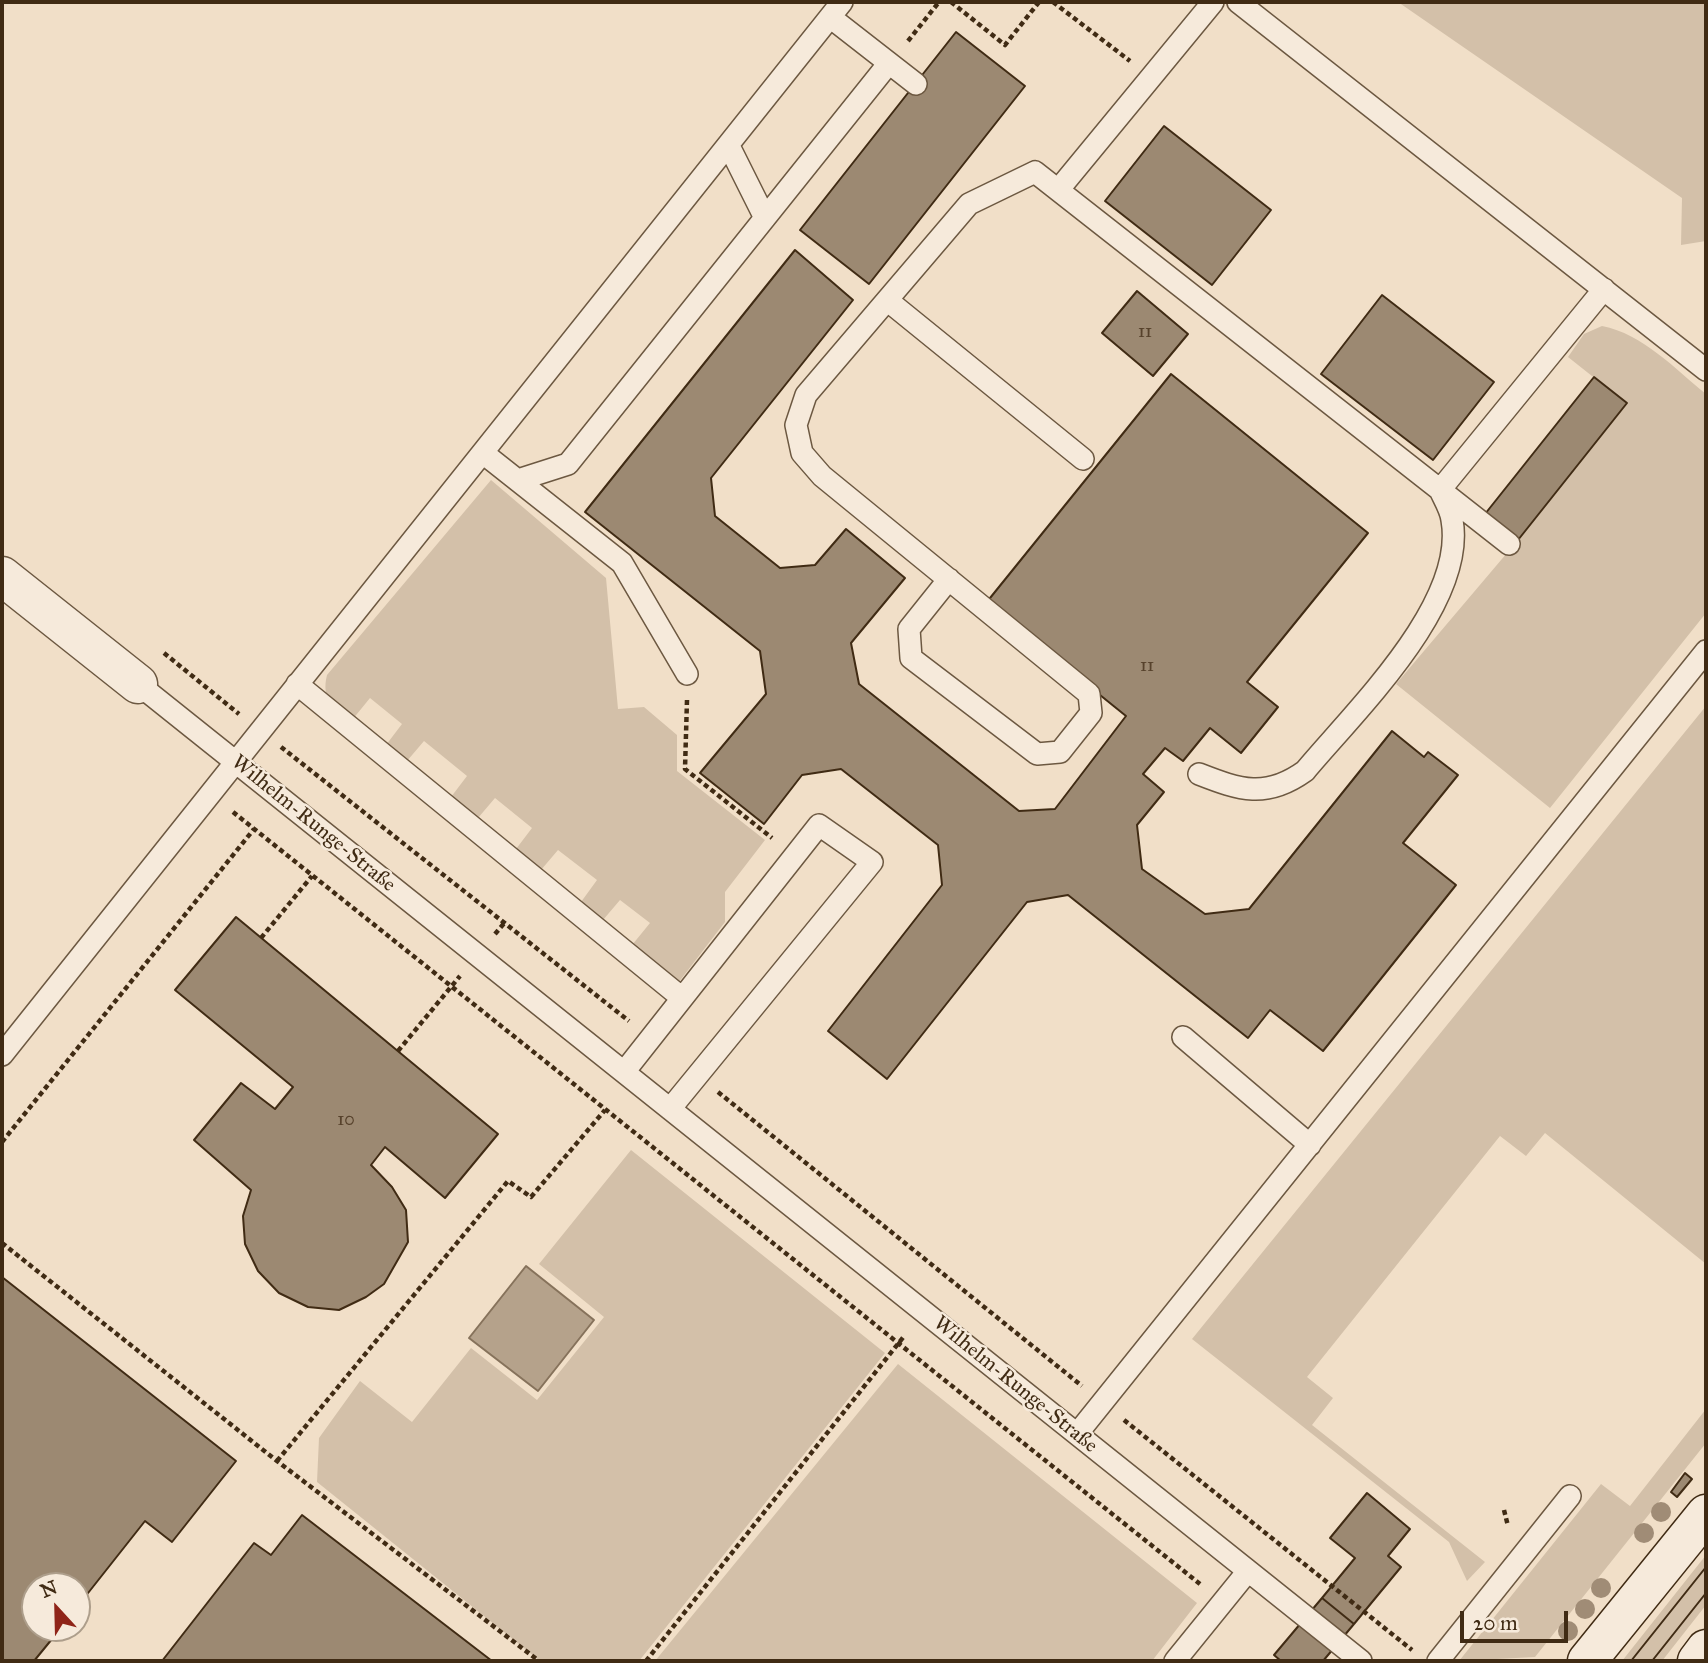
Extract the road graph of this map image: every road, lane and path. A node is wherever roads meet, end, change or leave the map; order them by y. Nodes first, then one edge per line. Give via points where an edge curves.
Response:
1 (939, 2) edge
2 (951, 2) edge
3 (1039, 2) edge
4 (1053, 2) edge
5 (1213, 2) edge
6 (1238, 2) edge
7 (836, 10) edge
8 (889, 63) junction
9 (1151, 77) junction
10 (916, 84) dead end
11 (729, 146) junction
12 (1059, 190) junction
13 (765, 218) junction
14 (1604, 289) junction
15 (887, 300) junction
16 (1706, 370) edge
17 (484, 453) junction
18 (1083, 459) dead end
19 (518, 480) junction
20 (1440, 490) junction
21 (1509, 544) dead end
22 (2, 576) edge
23 (949, 579) junction
24 (1706, 651) edge
25 (163, 653) dead end
26 (687, 674) joint
27 (138, 684) joint
28 (297, 684) junction
29 (260, 731) junction
30 (235, 761) junction
31 (1199, 774) dead end
32 (210, 794) junction
33 (254, 829) junction
34 (795, 856) junction
35 (312, 876) junction
36 (261, 938) dead end
37 (451, 987) junction
38 (682, 998) junction
39 (1183, 1037) dead end
40 (650, 1038) junction
41 (398, 1051) dead end
42 (2, 1055) edge
43 (624, 1072) junction
44 (697, 1075) junction
45 (670, 1109) junction
46 (606, 1110) junction
47 (2, 1142) edge
48 (1310, 1145) junction
49 (2, 1243) edge
50 (950, 1280) junction
51 (924, 1312) junction
52 (898, 1343) junction
53 (1102, 1402) junction
54 (1077, 1434) junction
55 (277, 1461) junction
56 (1570, 1496) dead end
57 (1706, 1514) edge
58 (1248, 1571) junction
59 (1222, 1602) junction
60 (1706, 1649) edge
61 (1417, 1653) dead end
62 (540, 1661) edge
63 (646, 1661) edge
64 (1175, 1661) edge
65 (1361, 1661) edge
66 (1438, 1661) edge
67 (1587, 1661) edge
68 (1697, 1661) edge

1 - 8 path
2 - 3 path via 1005,45
4 - 9 path
5 - 9 lane
6 - 14 lane
7 - 8 lane
7 - 11 lane
8 - 10 lane
8 - 13 lane
9 - 12 lane
11 - 13 lane
11 - 17 lane
12 - 15 lane via 1035,173 969,204
12 - 20 lane
13 - 19 lane via 568,464
14 - 16 lane
14 - 20 lane
15 - 18 lane
15 - 23 lane via 806,395 796,425 802,453 821,476
17 - 19 lane
17 - 28 lane
19 - 26 lane via 622,563
20 - 21 lane
20 - 31 lane via 1452,519 1452,554 1442,591 1417,636 1305,771 1289,783 1263,790 1236,789
22 - 27 street, Wilhelm-Runge-Straße
23 - 23 lane via 909,629 911,658 1037,754 1060,752 1091,712 1089,694
24 - 48 lane
25 - 29 path
26 - 34 path via 685,769
27 - 30 lane, Wilhelm-Runge-Straße
28 - 29 lane
28 - 38 lane
29 - 30 lane
29 - 40 path
30 - 32 lane
30 - 43 lane, Wilhelm-Runge-Straße
32 - 33 path
32 - 42 lane
33 - 35 path
33 - 47 path
34 - 38 lane
34 - 44 lane via 819,825 872,862
35 - 36 path
35 - 37 path
37 - 41 path
37 - 46 path
38 - 40 lane
39 - 48 lane
40 - 43 lane
43 - 45 lane, Wilhelm-Runge-Straße
44 - 45 lane
44 - 50 path
45 - 51 lane, Wilhelm-Runge-Straße
46 - 52 path
46 - 55 path via 531,1197 509,1181
48 - 53 lane
49 - 55 path
50 - 51 path
50 - 53 path
51 - 52 path
51 - 54 lane, Wilhelm-Runge-Straße
52 - 59 path
52 - 63 path
53 - 54 lane
53 - 61 path
54 - 58 lane, Wilhelm-Runge-Straße
55 - 62 path
56 - 66 lane
57 - 67 street
58 - 59 lane
58 - 65 lane, Wilhelm-Runge-Straße
59 - 64 lane
60 - 68 street

